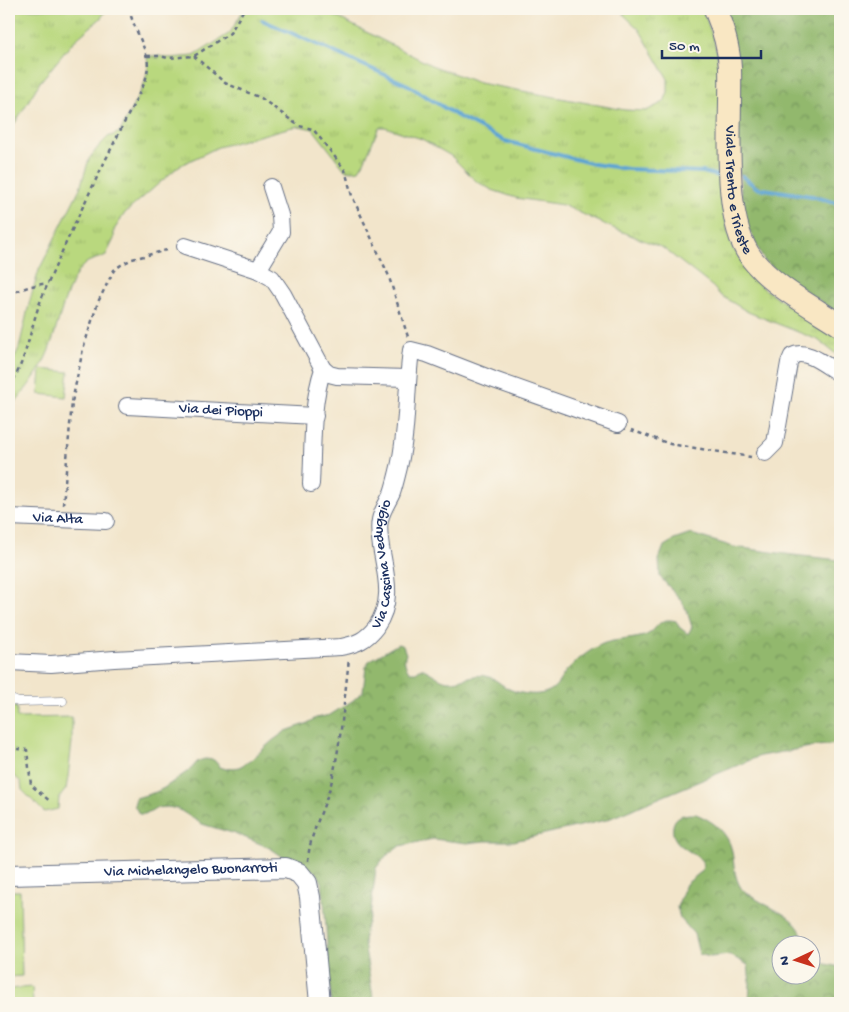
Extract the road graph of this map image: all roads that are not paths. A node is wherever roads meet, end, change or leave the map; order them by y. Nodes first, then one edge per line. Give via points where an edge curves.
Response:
1 (715, 9) edge
2 (271, 187) dead end
3 (185, 246) road end
4 (258, 270) junction
5 (840, 324) edge
6 (323, 369) junction
7 (840, 374) edge
8 (407, 378) junction
9 (127, 406) dead end
10 (315, 416) junction
11 (618, 424) road end
12 (761, 455) road end
13 (311, 484) dead end
14 (9, 517) edge
15 (106, 520) dead end
16 (9, 662) edge
17 (9, 698) edge
18 (63, 701) dead end
19 (9, 874) edge
20 (320, 1003) edge

1 - 5 main road, Viale Trento e Trieste via 726,40 730,66 730,162 734,218 739,235 752,259 773,280
2 - 4 street via 280,215 281,232
3 - 4 street
4 - 6 street via 272,278 283,294
6 - 8 street via 337,376
6 - 10 street via 318,382
7 - 12 street via 805,354 792,356 775,443
8 - 11 street, Via Cascina Veduggio via 411,350
8 - 16 street, Via Cascina Veduggio via 400,466 379,520 388,601 372,632 359,643 51,664
9 - 10 street, Via dei Pioppi
10 - 13 street
14 - 15 street, Via Alta
17 - 18 lane via 18,702
19 - 20 street, Via Michelangelo Buonarroti via 286,868 299,873 307,883 310,897

